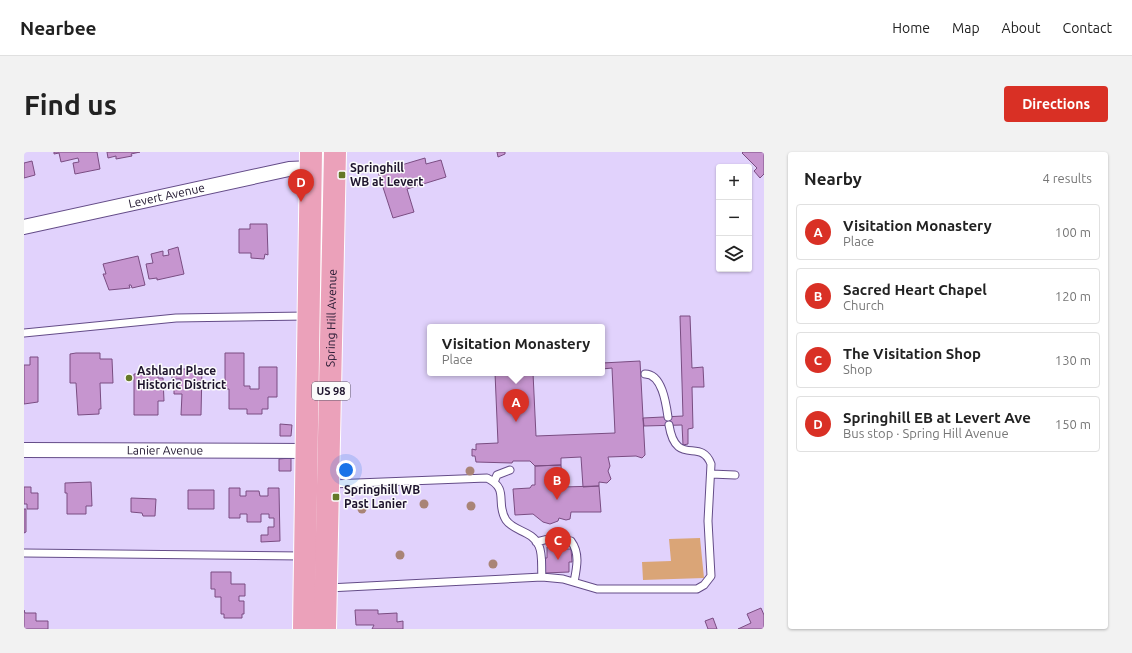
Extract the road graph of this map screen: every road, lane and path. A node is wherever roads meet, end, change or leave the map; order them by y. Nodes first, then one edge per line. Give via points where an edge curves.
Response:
1 (335, 152) edge
2 (311, 160) edge
3 (24, 227) edge
4 (309, 316) junction
5 (24, 333) edge
6 (645, 374) dead end
7 (668, 417) dead end
8 (669, 425) dead end
9 (24, 450) edge
10 (306, 450) junction
11 (510, 470) dead end
12 (711, 474) junction
13 (735, 475) dead end
14 (318, 481) junction
15 (494, 482) junction
16 (536, 542) junction
17 (24, 553) edge
18 (305, 556) junction
19 (542, 577) junction
20 (574, 582) junction
21 (315, 588) junction
22 (304, 629) edge
23 (325, 629) edge

1 - 14 main road, Spring Hill Avenue / US 98
2 - 3 street, Levert Avenue via 289,169
2 - 4 main road, Spring Hill Avenue / US 98
4 - 5 lane via 176,318
4 - 10 main road, Spring Hill Avenue / US 98
6 - 7 lane via 650,374 657,380
8 - 12 lane via 671,438 681,450 706,454 711,464
9 - 10 street, Lanier Avenue
10 - 14 main road, Spring Hill Avenue / US 98
11 - 15 lane via 497,475
12 - 13 lane
12 - 20 lane via 708,521 712,569 711,576 704,585 697,589 684,590 598,589
14 - 15 lane via 487,478
14 - 18 main road, Spring Hill Avenue / US 98
14 - 21 main road, Spring Hill Avenue / US 98
15 - 16 lane via 500,488 502,511 507,522 525,531
16 - 19 lane via 539,546
16 - 20 lane via 545,539 571,540 576,547 577,556
17 - 18 lane
18 - 21 main road, Spring Hill Avenue / US 98
19 - 20 lane
19 - 21 lane
21 - 22 main road, Spring Hill Avenue / US 98
21 - 23 main road, Spring Hill Avenue / US 98

